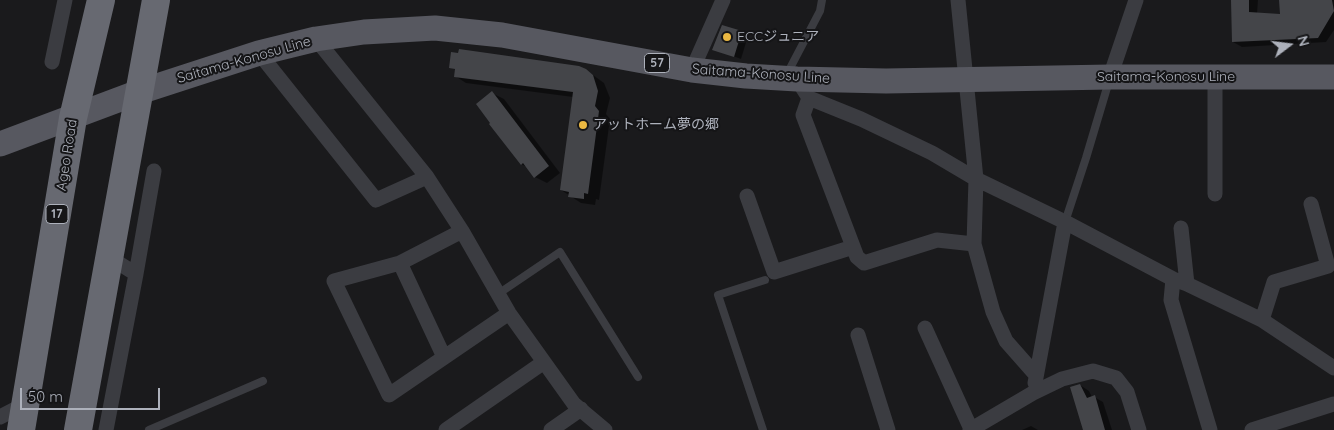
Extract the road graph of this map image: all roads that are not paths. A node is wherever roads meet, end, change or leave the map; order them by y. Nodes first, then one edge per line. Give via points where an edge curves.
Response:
1 (65, 0) edge
2 (101, 0) edge
3 (156, 0) edge
4 (723, 0) edge
5 (822, 0) edge
6 (958, 0) edge
7 (1136, 0) edge
8 (316, 39) junction
9 (259, 53) junction
10 (52, 62) dead end
11 (692, 70) junction
12 (1110, 77) junction
13 (1215, 77) junction
14 (1334, 77) edge
15 (967, 80) junction
16 (797, 85) junction
17 (140, 92) junction
18 (72, 118) junction
19 (0, 144) edge
20 (154, 171) dead end
21 (428, 177) junction
22 (976, 179) junction
23 (1215, 194) dead end
24 (747, 196) dead end
25 (1311, 204) dead end
26 (1065, 222) junction
27 (1181, 228) dead end
28 (462, 231) junction
29 (974, 244) junction
30 (853, 247) junction
31 (109, 257) junction
32 (400, 263) junction
33 (136, 274) junction
34 (765, 280) dead end
35 (1180, 281) junction
36 (498, 294) junction
37 (509, 313) junction
38 (1262, 320) junction
39 (925, 328) dead end
40 (858, 335) dead end
41 (444, 357) junction
42 (544, 362) junction
43 (1334, 368) edge
44 (1036, 375) junction
45 (638, 377) dead end
46 (263, 380) dead end
47 (1033, 393) junction
48 (27, 403) junction
49 (1334, 404) edge
50 (580, 409) junction
51 (0, 417) edge
52 (22, 430) edge
53 (78, 430) edge
54 (106, 430) edge
55 (149, 430) edge
56 (446, 430) edge
57 (551, 430) edge
58 (605, 430) edge
59 (763, 430) edge
60 (888, 430) edge
61 (970, 430) edge
62 (1138, 430) edge
63 (1210, 430) edge
64 (1252, 430) edge

1 - 10 street
2 - 18 highway, Ageo Road / 17
3 - 17 highway
4 - 11 street
5 - 16 lane
6 - 15 street
7 - 12 street
8 - 9 main road, Saitama-Konosu Line / 57
8 - 11 main road, Saitama-Konosu Line / 57 via 364,32 435,28 502,35
8 - 21 street
9 - 17 main road, Saitama-Konosu Line / 57
9 - 21 street via 376,200
11 - 16 main road, Saitama-Konosu Line / 57
12 - 13 main road, Saitama-Konosu Line / 57
12 - 15 main road, Saitama-Konosu Line / 57
12 - 26 lane
13 - 14 main road, Saitama-Konosu Line / 57
13 - 23 street
15 - 16 main road, Saitama-Konosu Line / 57
15 - 22 street
16 - 22 street via 932,153
16 - 30 street via 804,115
17 - 18 main road, Saitama-Konosu Line / 57
17 - 31 highway
18 - 19 main road, Saitama-Konosu Line / 57
18 - 48 highway, Ageo Road / 17
20 - 33 street
21 - 28 street
22 - 26 street
22 - 29 street
24 - 30 street via 774,272
25 - 38 street via 1328,266 1274,282
26 - 35 street
26 - 44 street
27 - 35 street
28 - 32 street
28 - 36 street
29 - 30 street via 937,240 864,263
29 - 44 street via 993,312 1006,341
31 - 33 street
31 - 53 highway
32 - 41 street
32 - 41 street via 334,280 389,396
33 - 54 street
34 - 59 lane via 718,295
35 - 38 street
35 - 63 street via 1171,300
36 - 37 street
36 - 45 lane via 560,252
37 - 41 street
37 - 42 street
38 - 43 street
39 - 61 street
40 - 60 street
42 - 50 street
42 - 56 street
44 - 47 street
46 - 55 lane
47 - 61 street
47 - 62 street via 1062,379 1093,371 1116,378 1127,392
48 - 51 street
48 - 52 highway, Ageo Road / 17
49 - 64 street
50 - 57 street
50 - 58 street

